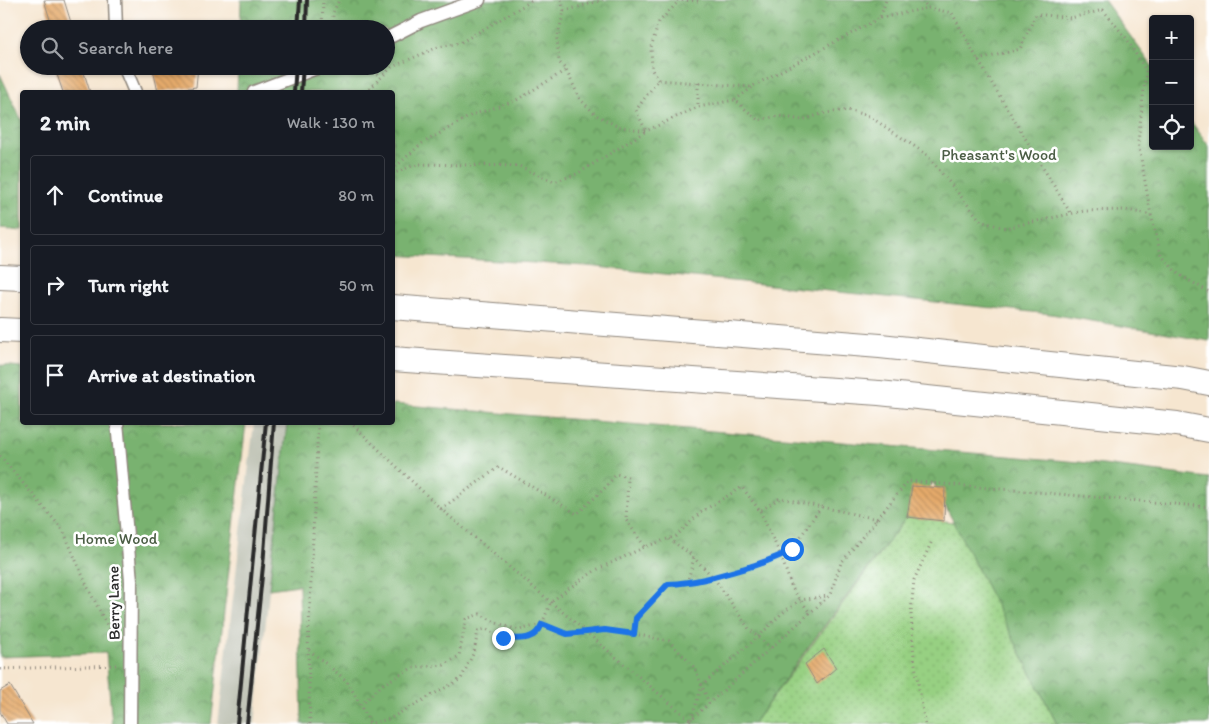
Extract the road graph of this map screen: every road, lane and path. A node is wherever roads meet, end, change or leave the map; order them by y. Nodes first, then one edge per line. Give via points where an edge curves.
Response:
1 (115, 0) edge
2 (323, 0) edge
3 (339, 0) edge
4 (480, 0) edge
5 (533, 0) edge
6 (560, 0) edge
7 (603, 0) edge
8 (678, 0) edge
9 (700, 0) edge
10 (886, 0) edge
11 (922, 0) edge
12 (928, 8) junction
13 (564, 11) junction
14 (880, 18) junction
15 (115, 20) edge
16 (322, 20) edge
17 (333, 20) edge
18 (395, 34) edge
19 (978, 60) junction
20 (395, 65) edge
21 (566, 70) junction
22 (128, 75) edge
23 (298, 75) edge
24 (378, 75) edge
25 (383, 75) edge
26 (380, 78) junction
27 (658, 80) junction
28 (698, 83) junction
29 (756, 84) junction
30 (134, 90) edge
31 (259, 90) edge
32 (368, 90) edge
33 (735, 100) junction
34 (698, 107) junction
35 (646, 131) junction
36 (395, 167) edge
37 (395, 173) edge
38 (1071, 214) junction
39 (1152, 215) junction
40 (0, 276) edge
41 (20, 278) edge
42 (1209, 292) edge
43 (396, 307) edge
44 (0, 330) edge
45 (20, 331) edge
46 (395, 359) edge
47 (1209, 383) edge
48 (117, 425) edge
49 (318, 425) edge
50 (353, 425) edge
51 (1209, 430) edge
52 (0, 456) edge
53 (821, 507) junction
54 (1209, 507) edge
55 (441, 509) junction
56 (760, 511) junction
57 (877, 520) junction
58 (668, 539) junction
59 (932, 541) dead end
60 (645, 547) junction
61 (781, 556) junction
62 (694, 558) junction
63 (714, 578) junction
64 (687, 583) junction
65 (830, 595) junction
66 (800, 600) junction
67 (551, 602) junction
68 (810, 613) junction
69 (542, 624) junction
70 (586, 632) junction
71 (634, 634) junction
72 (758, 637) junction
73 (118, 646) dead end
74 (771, 648) junction
75 (308, 649) junction
76 (130, 665) junction
77 (0, 668) edge
78 (702, 685) junction
79 (709, 703) junction
80 (361, 705) junction
81 (690, 722) edge
82 (130, 724) edge
83 (310, 724) edge
84 (370, 724) edge
85 (686, 724) edge
86 (925, 724) edge

1 - 15 street
2 - 16 path
3 - 17 path
4 - 18 street via 421,21
5 - 20 path via 460,43 438,47
6 - 13 path
7 - 13 path
8 - 9 path
8 - 27 path via 659,22 651,47 652,70
10 - 14 path
11 - 12 path
12 - 14 path
12 - 19 path via 952,13
13 - 21 path via 557,39 559,62
14 - 29 path
19 - 38 path
19 - 39 path via 1020,49 1036,14 1071,18 1103,10 1127,39 1146,71 1138,142
21 - 35 path via 580,99 596,115 617,126
21 - 36 path via 516,101 472,115 422,144
22 - 30 street
23 - 31 street
24 - 26 path
25 - 26 path
26 - 32 path
27 - 28 path
27 - 35 path via 636,110
28 - 29 path via 751,88
28 - 34 path
29 - 33 path
33 - 34 path
33 - 38 path via 758,120 779,116 802,120 848,110 869,116 926,154 981,221 1005,228
34 - 35 path
35 - 37 path via 577,174 554,182 519,166 417,164
38 - 39 path via 1126,210
39 - 42 path via 1161,255 1178,274
40 - 41 highway
43 - 47 highway via 880,346
44 - 45 highway
46 - 51 highway via 879,393
48 - 76 street, Berry Lane via 131,581
49 - 75 path
50 - 55 path
52 - 73 path via 63,530 86,586
53 - 56 path via 780,498
53 - 57 path
53 - 61 path via 792,549
54 - 57 path via 908,481
55 - 60 path via 499,467 577,514 616,474 628,477 626,520
55 - 67 path
56 - 58 path via 742,487 701,512 676,536
56 - 61 path
57 - 65 path via 841,563
58 - 60 path
58 - 62 path
59 - 86 path via 914,580 911,613 914,658
60 - 67 path via 596,570
61 - 63 path
61 - 66 path via 792,588
62 - 63 path
62 - 64 path
63 - 64 path
63 - 72 path
64 - 71 path via 668,584 636,618
65 - 66 path
65 - 68 path
66 - 68 path
66 - 72 path
67 - 69 path
67 - 70 path
68 - 74 path
69 - 70 path via 567,634
69 - 80 path via 519,630 480,614 466,619 459,656 444,665 412,668 383,684
69 - 84 path via 539,631 527,640 503,638 486,629 478,631 474,652 462,679 389,719
70 - 71 path via 605,630
70 - 81 path
71 - 78 path via 669,641 695,668
72 - 74 path
72 - 78 path
74 - 79 path
75 - 80 path via 347,680
75 - 83 path
76 - 77 path
76 - 82 street, Berry Lane
78 - 79 path
78 - 81 path
79 - 81 path
80 - 84 path
81 - 85 path

